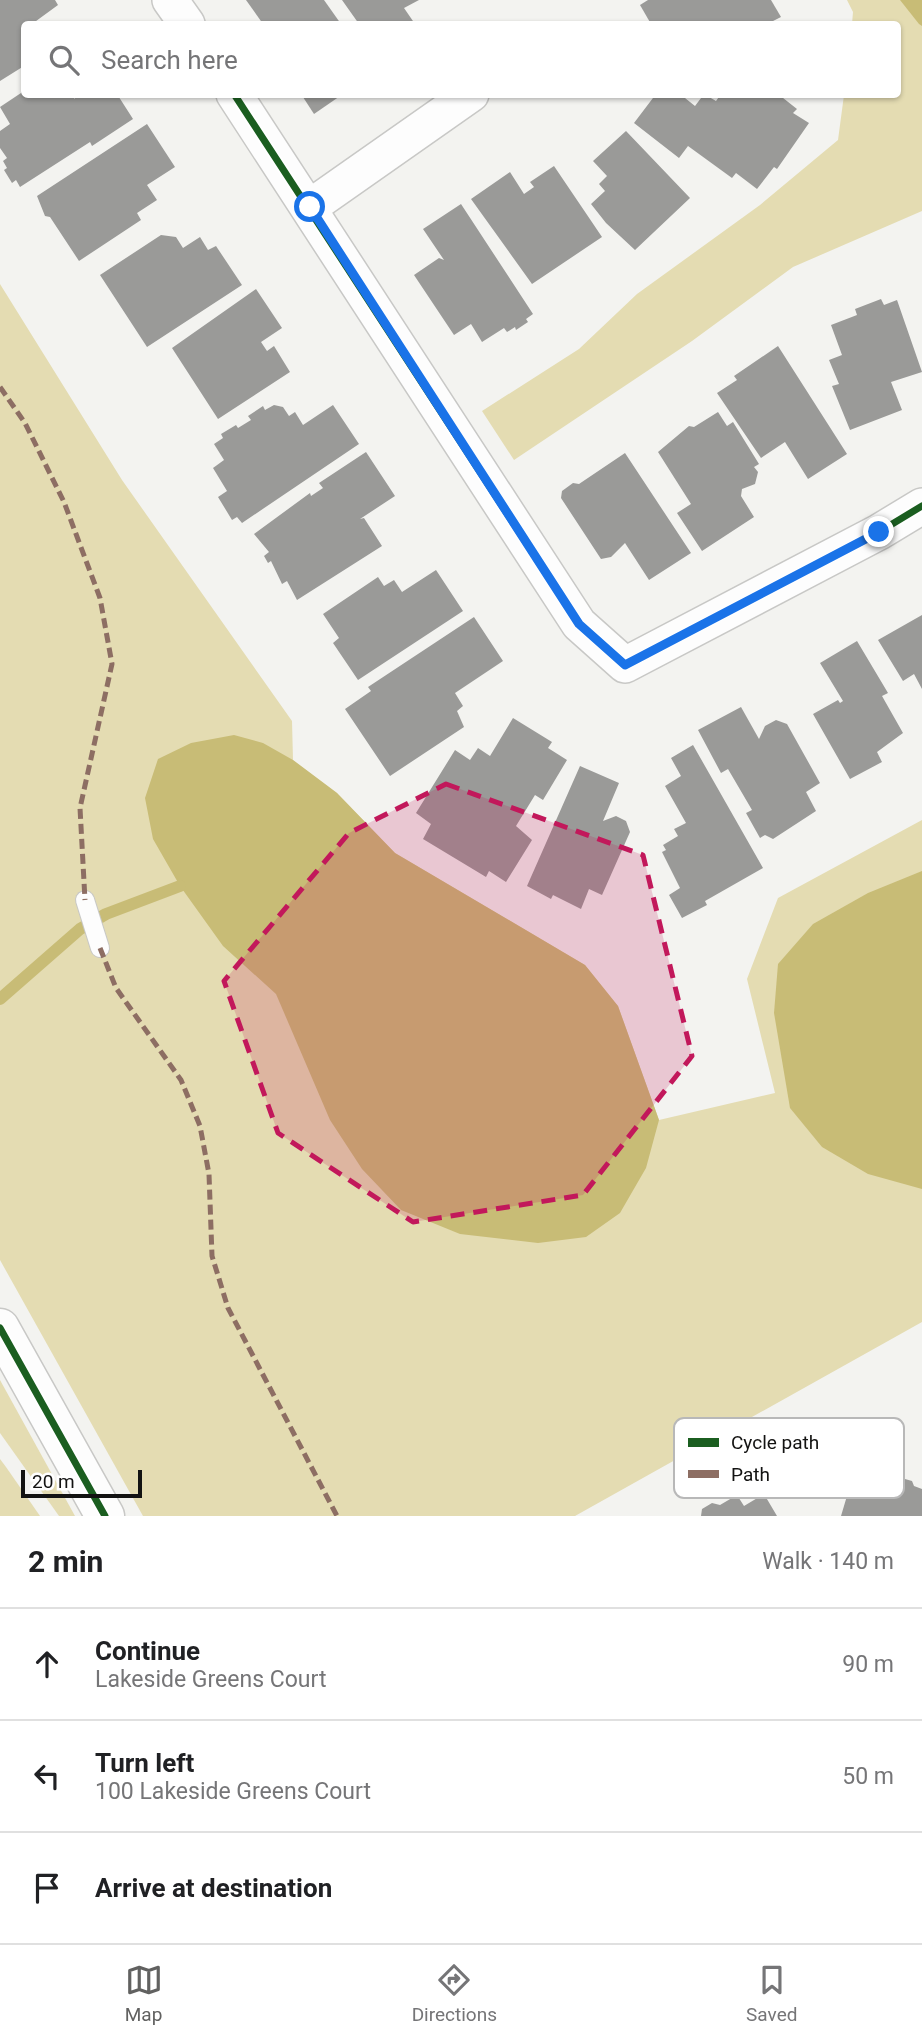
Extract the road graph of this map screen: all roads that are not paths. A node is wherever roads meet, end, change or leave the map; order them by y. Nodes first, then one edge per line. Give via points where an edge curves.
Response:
1 (170, 0) edge
2 (185, 21) edge
3 (237, 98) edge
4 (465, 98) edge
5 (310, 207) junction
6 (922, 506) edge
7 (85, 900) dead end
8 (100, 948) dead end
9 (0, 1328) edge
10 (104, 1516) edge

1 - 2 street
3 - 5 street
4 - 5 street
5 - 6 street via 579,624 625,665
7 - 8 lane
9 - 10 street

